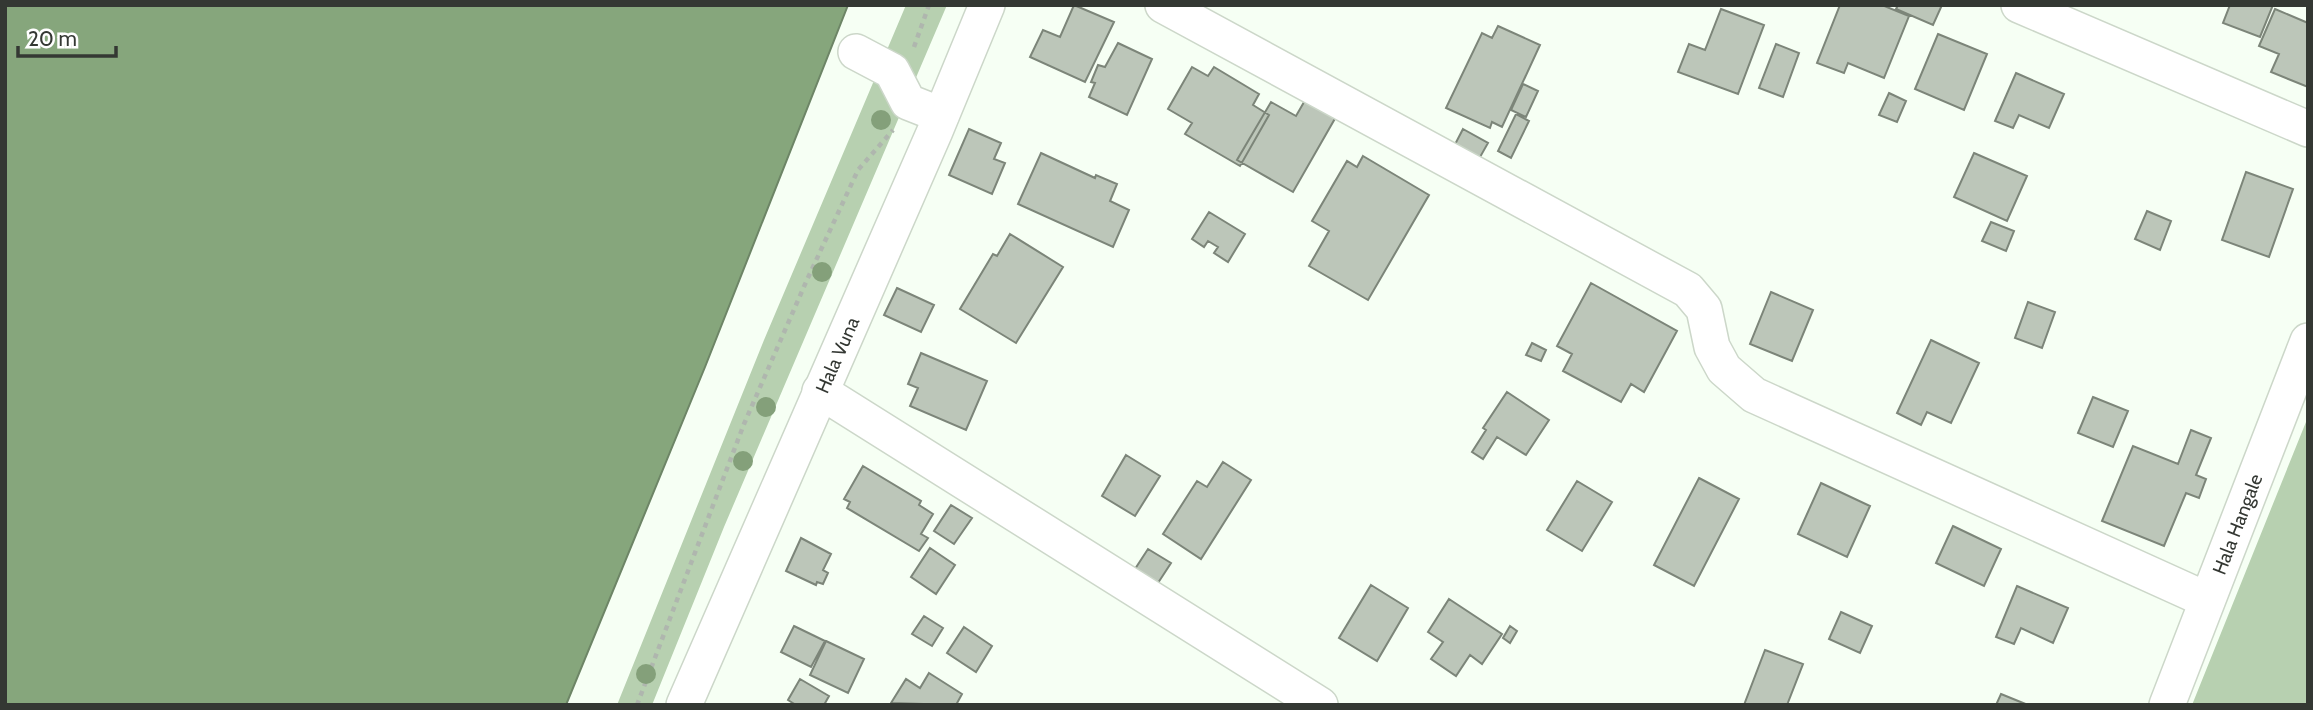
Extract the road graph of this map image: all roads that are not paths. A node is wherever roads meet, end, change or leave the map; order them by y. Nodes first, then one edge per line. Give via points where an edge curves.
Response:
1 (987, 5) edge
2 (1163, 5) edge
3 (2019, 5) edge
4 (856, 52) dead end
5 (942, 115) junction
6 (2308, 129) edge
7 (2308, 341) edge
8 (820, 391) junction
9 (2207, 600) junction
10 (684, 705) edge
11 (1320, 705) edge
12 (2167, 705) edge

1 - 5 street, Hala Vuna
2 - 9 street via 1688,290 1704,309 1712,347 1724,369 1754,395
3 - 6 street
4 - 5 street via 892,71 908,102
5 - 8 street, Hala Vuna
7 - 9 street, Hala Hangale
8 - 10 street, Hala Vuna
8 - 11 street
9 - 12 street, Hala Hangale

